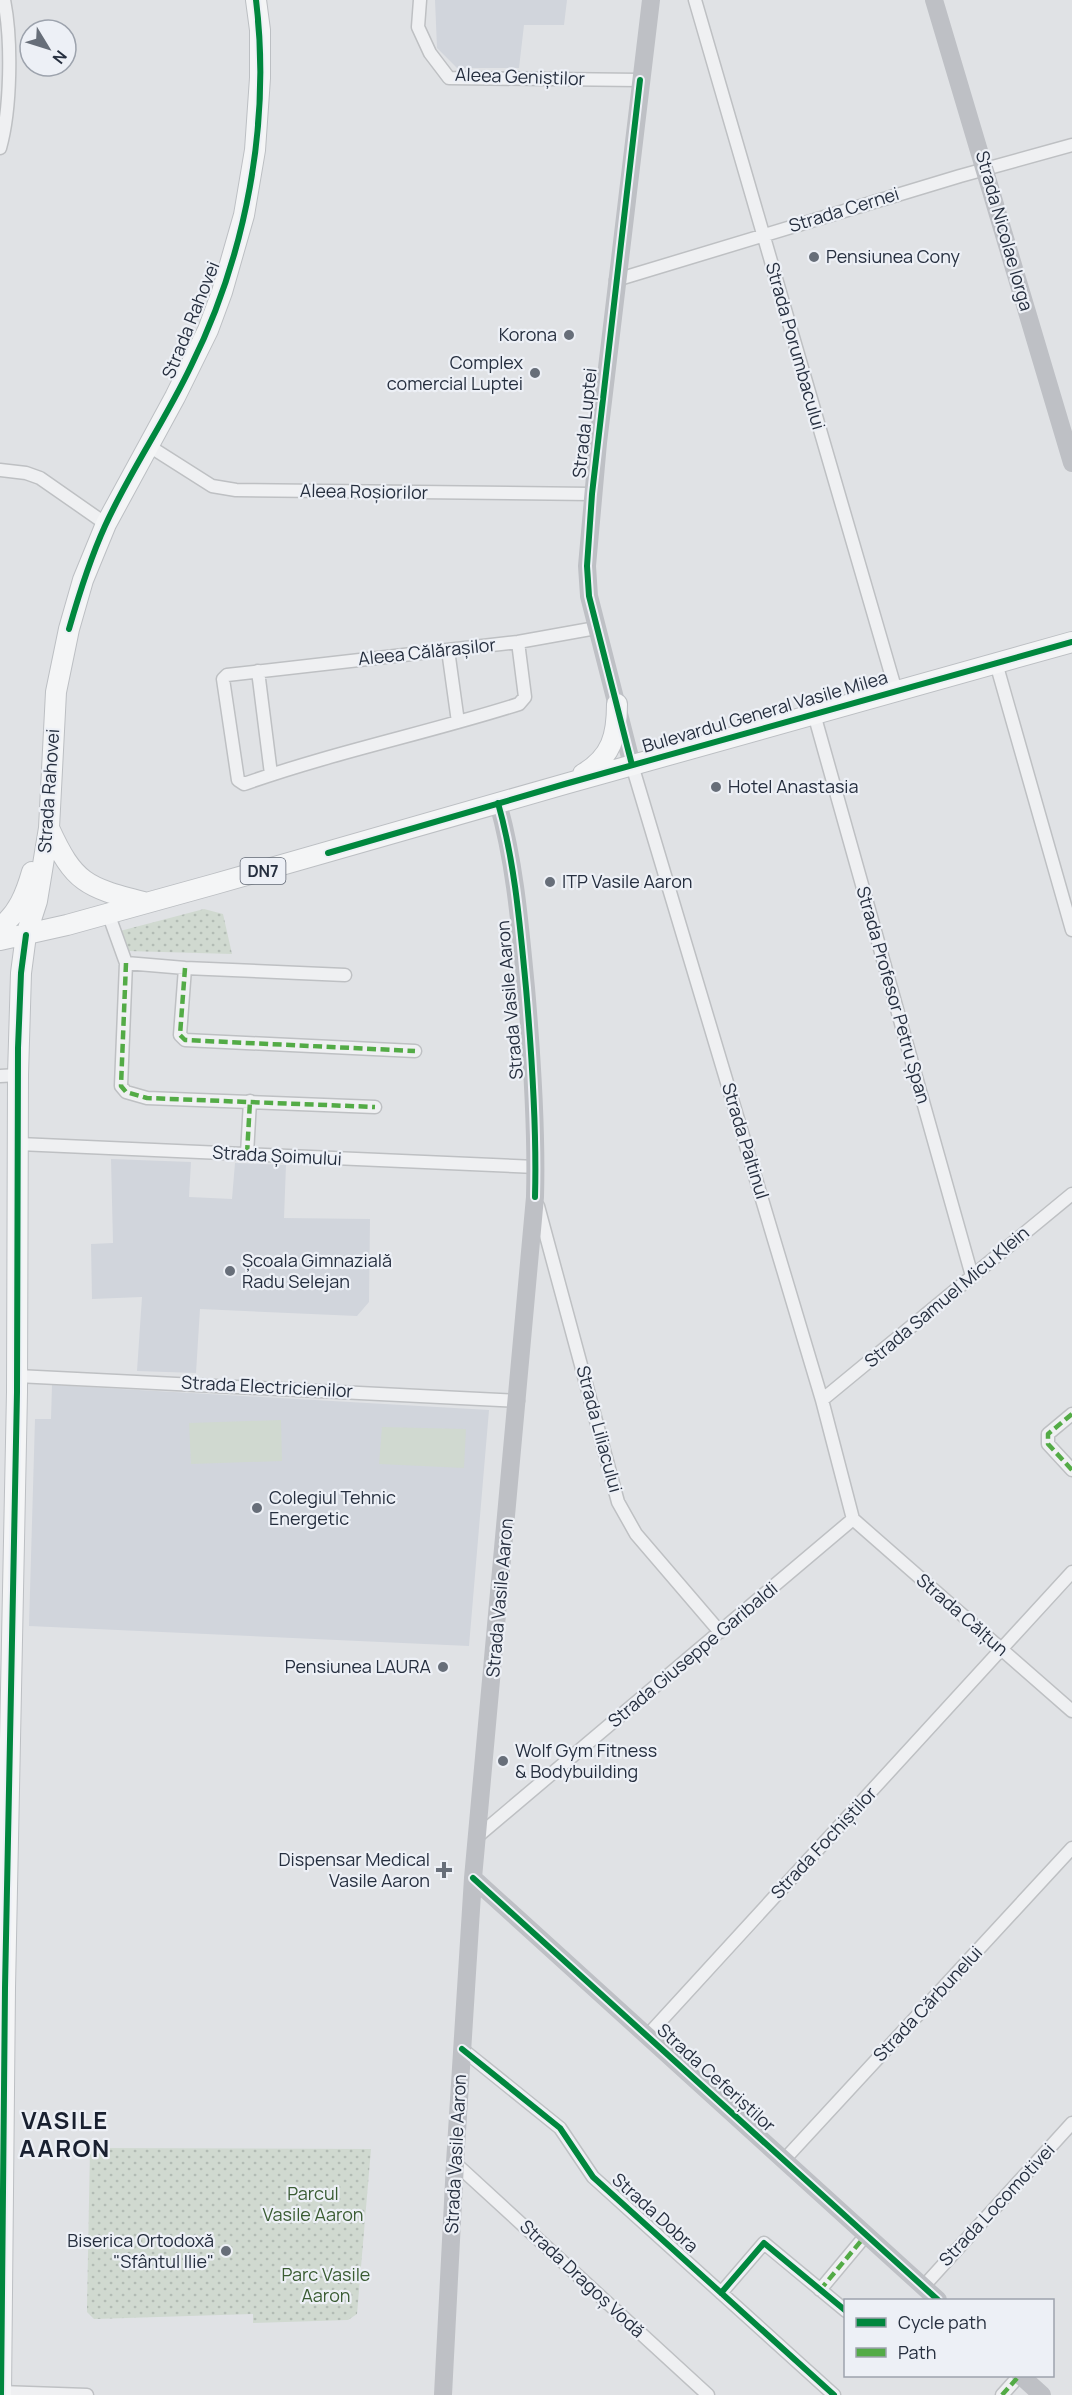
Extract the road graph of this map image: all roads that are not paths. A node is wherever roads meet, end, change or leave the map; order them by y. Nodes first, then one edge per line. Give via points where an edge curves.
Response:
1 (4, 0) edge
2 (256, 0) edge
3 (420, 0) edge
4 (651, 0) edge
5 (695, 0) edge
6 (934, 0) edge
7 (640, 80) junction
8 (1072, 145) edge
9 (0, 148) edge
10 (985, 168) junction
11 (763, 235) junction
12 (616, 280) junction
13 (148, 446) junction
14 (1072, 463) edge
15 (0, 470) edge
16 (592, 494) junction
17 (106, 524) junction
18 (596, 628) junction
19 (518, 642) junction
20 (1072, 642) edge
21 (448, 650) junction
22 (996, 663) junction
23 (258, 671) junction
24 (896, 691) junction
25 (617, 704) junction
26 (814, 714) junction
27 (458, 722) junction
28 (633, 765) junction
29 (271, 774) junction
30 (565, 784) junction
31 (498, 803) junction
32 (49, 828) junction
33 (146, 902) junction
34 (108, 913) junction
35 (0, 927) edge
36 (1072, 930) edge
37 (26, 935) junction
38 (0, 939) edge
39 (126, 963) junction
40 (185, 968) junction
41 (345, 975) dead end
42 (415, 1051) dead end
43 (9, 1075) edge
44 (250, 1101) junction
45 (375, 1107) dead end
46 (19, 1144) junction
47 (247, 1154) junction
48 (536, 1167) junction
49 (1072, 1194) edge
50 (535, 1197) junction
51 (972, 1276) junction
52 (17, 1376) junction
53 (822, 1400) junction
54 (518, 1401) junction
55 (1072, 1414) edge
56 (1072, 1470) edge
57 (853, 1519) junction
58 (1072, 1572) edge
59 (720, 1632) junction
60 (1002, 1650) junction
61 (5, 1690) edge
62 (1072, 1711) edge
63 (4, 1832) edge
64 (478, 1836) junction
65 (1072, 1848) edge
66 (474, 1878) junction
67 (2, 1988) edge
68 (647, 2036) junction
69 (462, 2049) junction
70 (1072, 2123) edge
71 (784, 2160) junction
72 (455, 2163) junction
73 (866, 2235) junction
74 (923, 2286) junction
75 (820, 2290) junction
76 (721, 2293) junction
77 (936, 2299) edge
78 (844, 2309) edge
79 (1019, 2377) edge
80 (1021, 2377) edge
81 (1, 2393) edge
82 (87, 2395) edge
83 (444, 2395) edge
84 (708, 2395) edge
85 (834, 2395) edge
86 (1002, 2395) edge
87 (1042, 2395) edge

1 - 9 street via 9,60
2 - 13 main road, Strada Rahovei via 260,78 255,150 244,215 208,330
3 - 7 street, Aleea Geniștilor via 418,27 430,53 449,78
4 - 7 street, Strada Luptei
5 - 11 street, Strada Porumbacului
6 - 10 street, Strada Nicolae Iorga
7 - 12 street, Strada Luptei
8 - 10 street, Strada Cernei
10 - 11 street, Strada Cernei
10 - 14 street, Strada Nicolae Iorga
11 - 12 street, Strada Cernei
11 - 24 street, Strada Porumbacului
12 - 16 street, Strada Luptei
13 - 16 street, Aleea Roșiorilor via 212,486 236,490
13 - 17 main road, Strada Rahovei
15 - 17 street via 40,478
16 - 18 street, Strada Luptei via 587,582
17 - 32 main road, Strada Rahovei via 83,580 59,670
18 - 19 street, Aleea Călărașilor
18 - 25 street, Strada Luptei
19 - 21 street, Aleea Călărașilor
19 - 27 street via 523,702
20 - 22 main road, Bulevardul General Vasile Milea / DN7
21 - 23 street, Aleea Călărașilor
21 - 27 street
22 - 24 main road, Bulevardul General Vasile Milea / DN7
22 - 36 street
23 - 29 street
23 - 29 street, Aleea Călărașilor via 227,675 223,679 238,780 244,784
24 - 26 main road, Bulevardul General Vasile Milea / DN7
25 - 28 street, Strada Luptei
25 - 30 main road via 610,749 597,765
26 - 28 main road, Bulevardul General Vasile Milea / DN7
26 - 51 street, Strada Profesor Petru Șpan
27 - 29 street
28 - 30 main road, Bulevardul General Vasile Milea / DN7
28 - 53 street, Strada Paltinul
30 - 31 main road, Bulevardul General Vasile Milea / DN7
31 - 33 main road, Bulevardul General Vasile Milea / DN7
31 - 48 street, Strada Vasile Aaron via 522,939
32 - 33 main road via 62,857 85,883 102,892
32 - 35 main road via 25,894
32 - 37 main road, Strada Rahovei via 37,901
33 - 34 main road, Bulevardul General Vasile Milea / DN7
34 - 37 main road, Bulevardul General Vasile Milea / DN7
34 - 39 street
37 - 38 main road, Bulevardul General Vasile Milea / DN7
37 - 43 main road, Strada Rahovei
39 - 40 street
39 - 44 street via 121,1086 126,1092 147,1098
40 - 41 street
40 - 42 street via 180,1035 185,1040
43 - 46 main road, Strada Rahovei
44 - 45 street
44 - 47 street
46 - 47 street, Strada Șoimului
46 - 52 main road, Strada Rahovei
47 - 48 street, Strada Șoimului
48 - 50 street, Strada Vasile Aaron
49 - 51 street, Strada Samuel Micu Klein
50 - 54 street, Strada Vasile Aaron
50 - 59 street, Strada Liliacului via 618,1502 636,1534
51 - 53 street, Strada Samuel Micu Klein
52 - 54 street, Strada Electricienilor
52 - 61 main road, Strada Rahovei
53 - 57 street, Strada Paltinul
54 - 64 street, Strada Vasile Aaron
55 - 56 street via 1047,1439
57 - 59 street, Strada Giuseppe Garibaldi
57 - 60 street, Strada Călțun
58 - 60 street, Strada Fochiștilor
59 - 64 street, Strada Giuseppe Garibaldi
60 - 62 street, Strada Călțun
60 - 68 street, Strada Fochiștilor
61 - 63 main road, Strada Rahovei
63 - 67 main road, Strada Rahovei
64 - 66 street, Strada Vasile Aaron
65 - 71 street, Strada Cărbunelui
66 - 68 street, Strada Ceferiștilor
66 - 69 street, Strada Vasile Aaron
67 - 81 main road, Strada Rahovei
68 - 71 street, Strada Ceferiștilor
69 - 72 street, Strada Vasile Aaron
69 - 76 street, Strada Dobra via 560,2128 593,2177
70 - 74 street, Strada Locomotivei
71 - 73 street, Strada Ceferiștilor
72 - 83 street, Strada Vasile Aaron
72 - 84 street, Strada Dragoș Vodă
73 - 74 street, Strada Ceferiștilor
73 - 75 street
74 - 77 street, Strada Ceferiștilor
75 - 76 street via 764,2242
75 - 78 street
76 - 85 street, Strada Dobra
79 - 86 street
80 - 87 street
81 - 82 street

